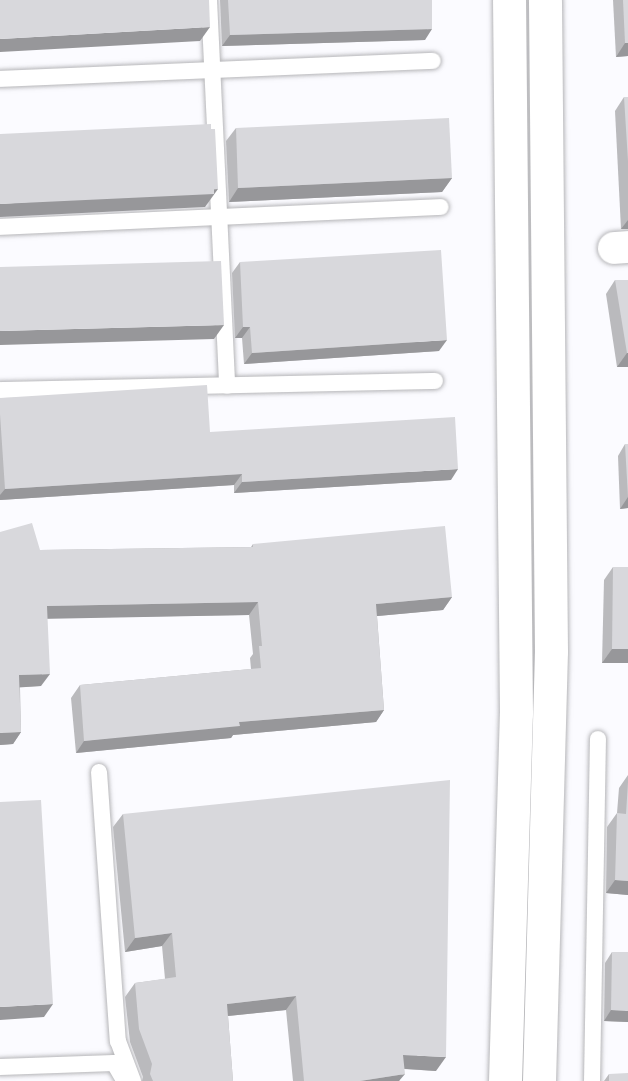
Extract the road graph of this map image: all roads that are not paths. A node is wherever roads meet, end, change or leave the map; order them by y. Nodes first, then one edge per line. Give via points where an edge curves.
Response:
1 (209, 0) edge
2 (509, 0) edge
3 (545, 0) edge
4 (433, 61) dead end
5 (212, 70) junction
6 (0, 79) edge
7 (441, 207) dead end
8 (219, 218) junction
9 (0, 227) edge
10 (435, 381) dead end
11 (227, 386) junction
12 (0, 390) edge
13 (598, 739) dead end
14 (99, 772) dead end
15 (0, 1067) edge
16 (125, 1081) edge
17 (133, 1081) edge
18 (505, 1081) edge
19 (539, 1081) edge
20 (592, 1081) edge

1 - 5 lane
2 - 18 main road via 516,713
3 - 19 main road via 550,651
4 - 5 lane
5 - 6 lane
5 - 8 lane
7 - 8 lane
8 - 9 lane
8 - 11 lane
10 - 11 lane
11 - 12 lane
13 - 20 lane
14 - 17 lane via 118,1041
15 - 16 lane via 114,1063

